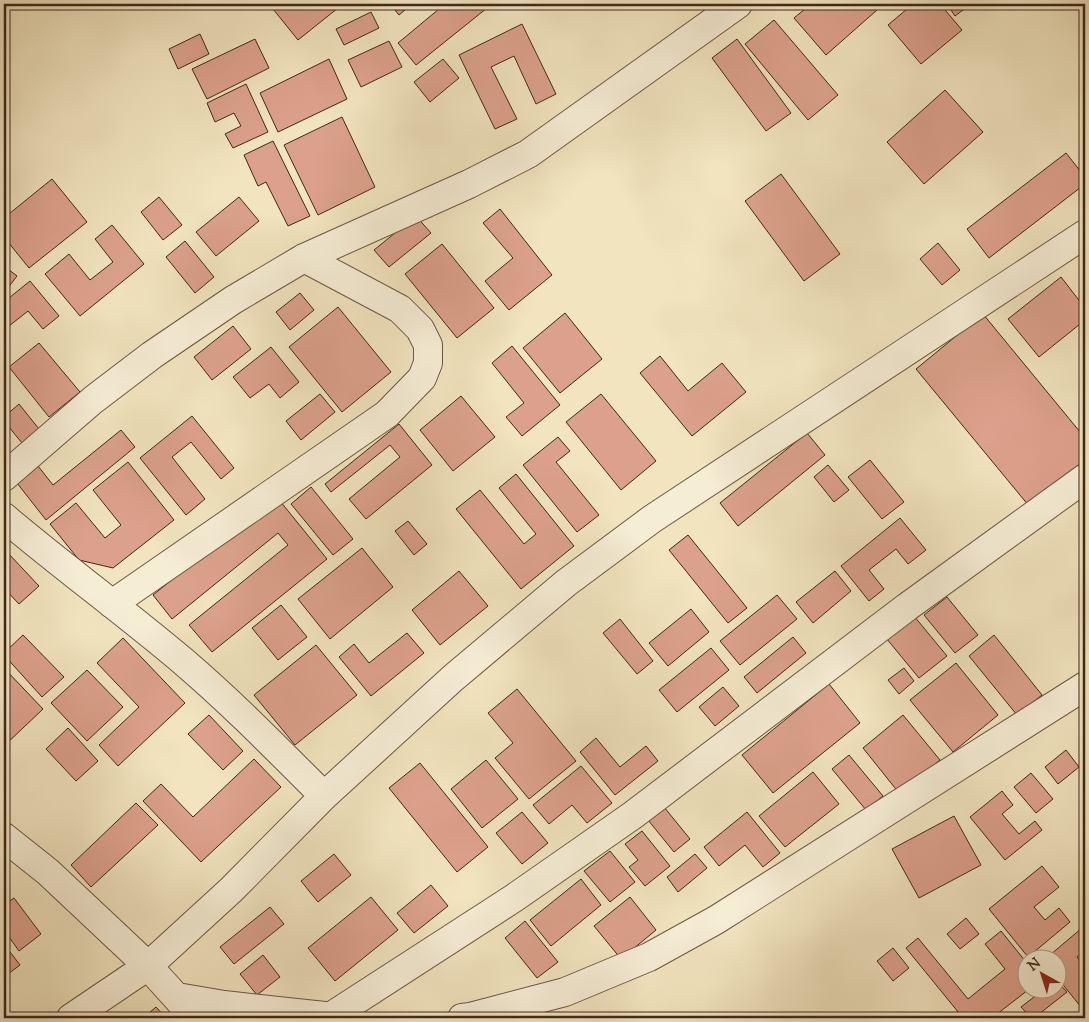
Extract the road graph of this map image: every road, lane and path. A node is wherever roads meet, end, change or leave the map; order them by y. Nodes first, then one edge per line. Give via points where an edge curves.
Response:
1 (738, 4) edge
2 (1085, 234) edge
3 (304, 258) junction
4 (4, 477) edge
5 (1085, 478) edge
6 (4, 517) edge
7 (112, 604) junction
8 (1085, 686) edge
9 (324, 796) junction
10 (4, 838) edge
11 (148, 966) junction
12 (177, 997) junction
13 (71, 1018) edge
14 (195, 1018) edge
15 (337, 1018) edge
16 (462, 1018) edge

1 - 3 street via 528,154
2 - 9 street via 644,525 558,590 454,678
3 - 4 street via 233,300 152,355 93,400
3 - 7 street via 400,309 420,329 428,345 428,363 422,378 387,414
5 - 15 street via 906,607 632,815
6 - 7 street
7 - 9 street via 234,707
8 - 16 street via 716,920 649,957 565,992
9 - 11 street via 231,890
10 - 11 street via 48,872
11 - 12 street
11 - 13 street
12 - 14 street
12 - 15 street

